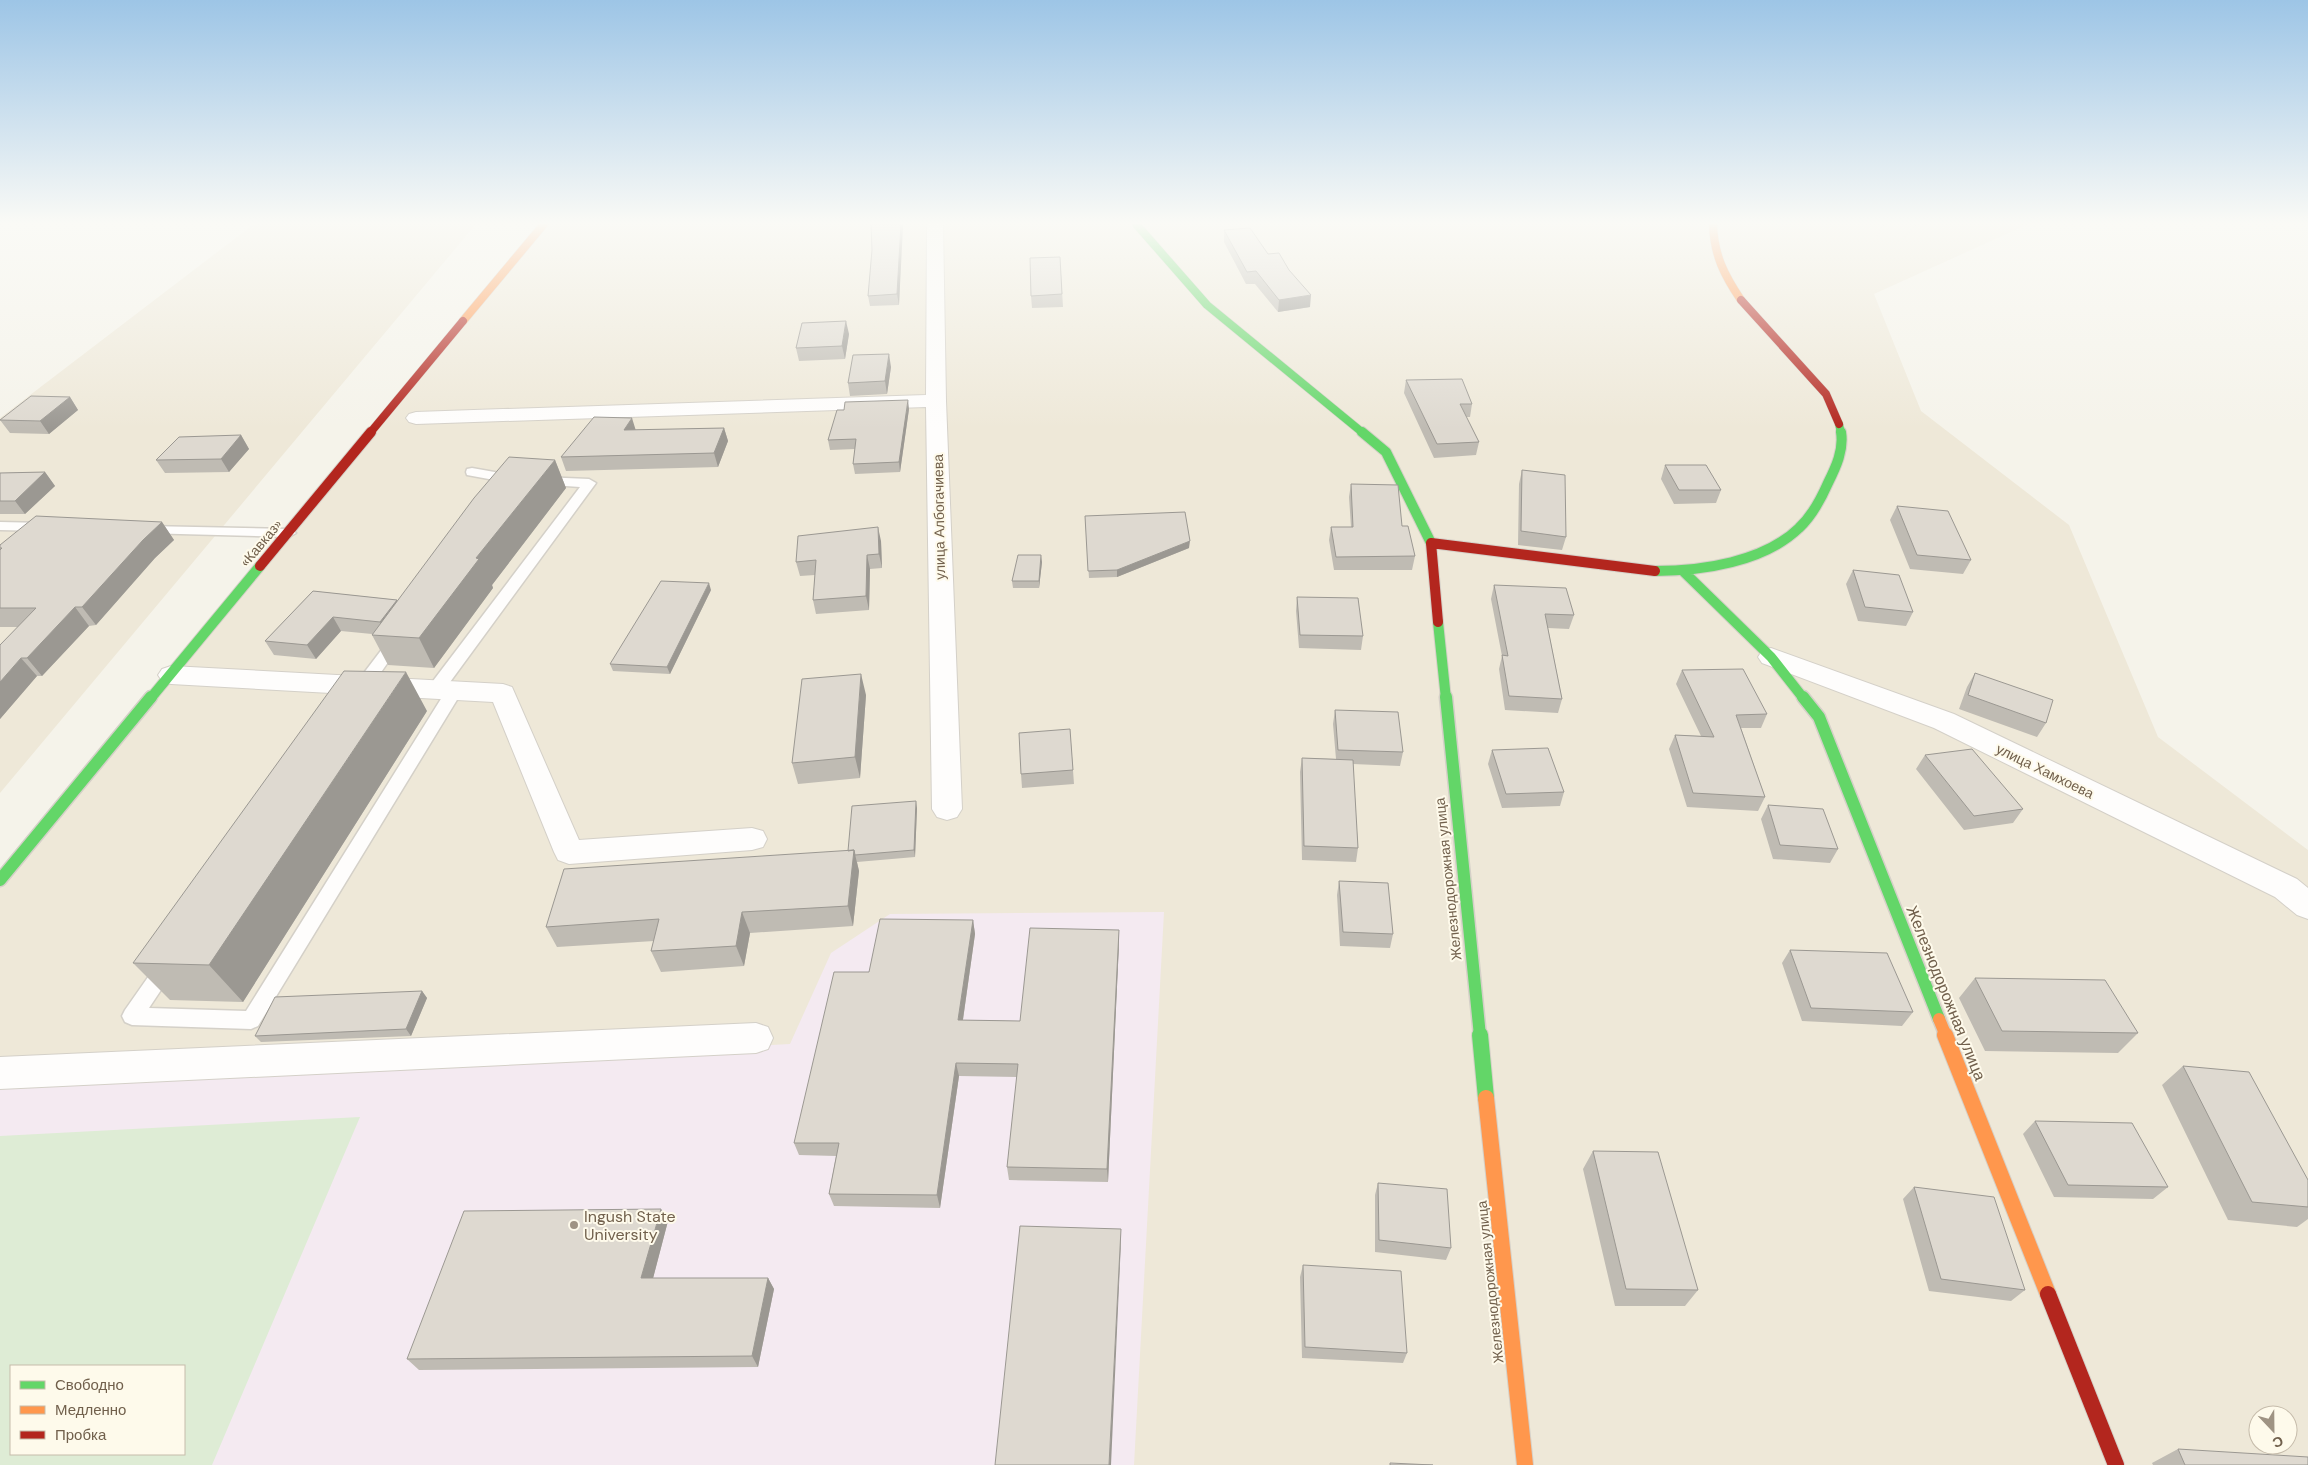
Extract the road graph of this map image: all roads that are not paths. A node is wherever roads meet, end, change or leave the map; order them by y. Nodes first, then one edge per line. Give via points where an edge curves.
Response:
1 (488, 292) edge
2 (935, 292) edge
3 (1196, 292) edge
4 (1736, 292) edge
5 (936, 401) junction
6 (416, 418) dead end
7 (472, 472) dead end
8 (522, 480) junction
9 (501, 495) edge
10 (0, 526) edge
11 (60, 528) edge
12 (130, 529) edge
13 (289, 533) junction
14 (1431, 543) junction
15 (1684, 572) junction
16 (403, 630) edge
17 (1771, 657) junction
18 (171, 675) junction
19 (446, 690) junction
20 (358, 693) junction
21 (947, 809) dead end
22 (752, 839) dead end
23 (0, 880) edge
24 (2308, 906) edge
25 (177, 952) edge
26 (756, 1038) dead end
27 (0, 1073) edge
28 (1525, 1465) edge
29 (2116, 1465) edge

1 - 13 main road, «Кавказ»
2 - 5 street, улица Албогачиева
3 - 14 main road via 1207,305 1386,452
4 - 15 main road via 1826,394 1844,442 1828,487 1798,529 1754,554 1718,566
5 - 6 street
5 - 21 street, улица Албогачиева
7 - 8 lane
8 - 9 lane
8 - 19 lane via 589,483
10 - 11 lane
12 - 13 lane
13 - 18 main road, «Кавказ»
14 - 15 main road via 1650,571
14 - 28 main road, Железнодорожная улица via 1465,902
15 - 17 main road, Железнодорожная улица
16 - 20 lane
17 - 24 street, улица Хамхоева via 1944,722 2286,888
17 - 29 main road, Железнодорожная улица via 1819,717
18 - 20 street
18 - 23 main road, «Кавказ»
19 - 20 street
19 - 22 street via 503,693 568,852
19 - 25 lane via 251,1020 132,1016
26 - 27 street

